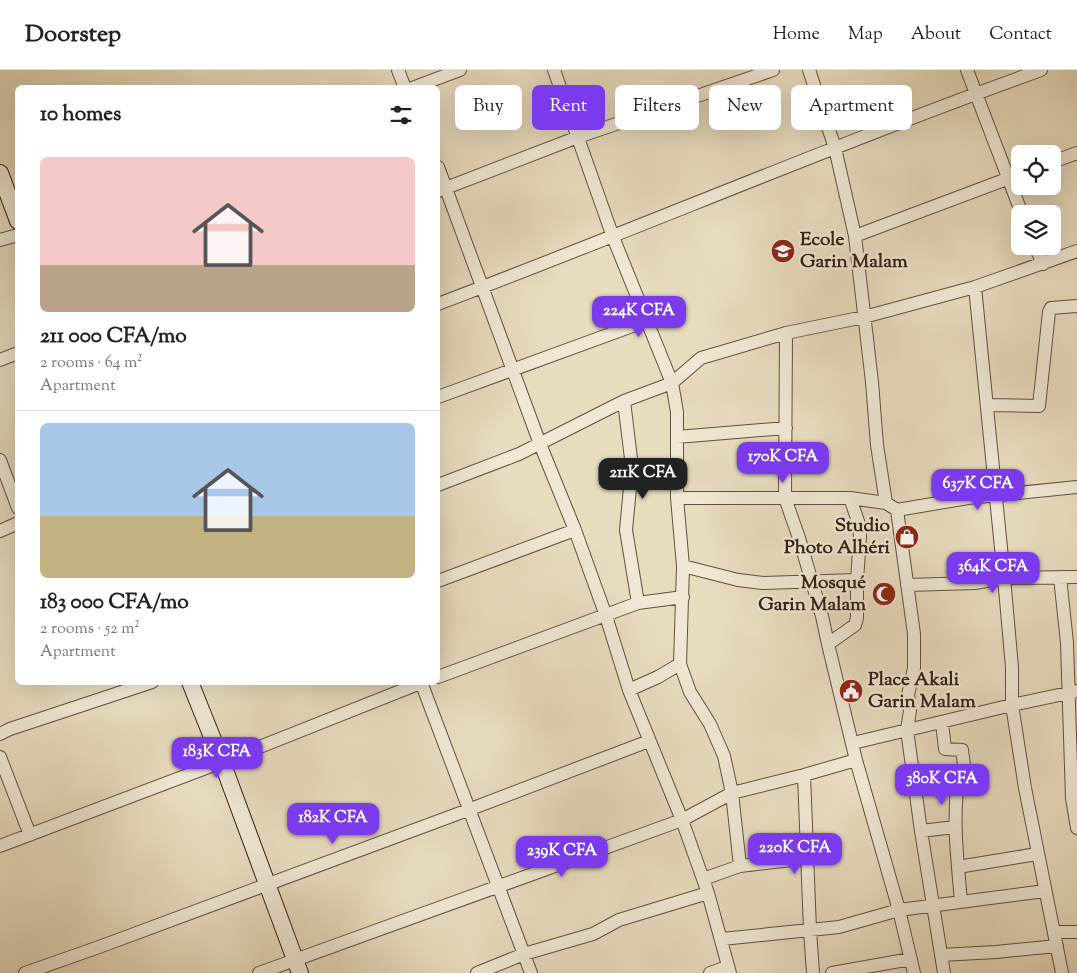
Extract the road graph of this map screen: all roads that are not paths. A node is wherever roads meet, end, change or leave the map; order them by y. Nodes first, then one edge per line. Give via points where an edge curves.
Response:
1 (398, 70) edge
2 (460, 70) edge
3 (554, 70) edge
4 (773, 70) edge
5 (809, 70) edge
6 (967, 70) edge
7 (1041, 70) edge
8 (404, 85) edge
9 (420, 85) edge
10 (975, 94) junction
11 (578, 138) junction
12 (835, 148) junction
13 (1077, 153) edge
14 (1061, 159) edge
15 (0, 173) edge
16 (1011, 178) edge
17 (1008, 179) junction
18 (442, 190) edge
19 (1018, 205) edge
20 (15, 213) edge
21 (15, 236) edge
22 (854, 236) junction
23 (613, 237) junction
24 (0, 240) edge
25 (1077, 252) edge
26 (1038, 255) edge
27 (1042, 264) junction
28 (483, 287) junction
29 (975, 287) junction
30 (440, 303) edge
31 (1077, 306) edge
32 (864, 317) junction
33 (646, 320) junction
34 (786, 333) junction
35 (15, 354) edge
36 (0, 360) edge
37 (513, 369) junction
38 (672, 384) junction
39 (440, 396) edge
40 (624, 401) junction
41 (986, 405) junction
42 (786, 428) junction
43 (677, 437) junction
44 (540, 444) junction
45 (0, 460) edge
46 (440, 484) edge
47 (1077, 487) edge
48 (996, 495) junction
49 (677, 498) junction
50 (784, 498) junction
51 (850, 498) junction
52 (15, 500) edge
53 (892, 507) junction
54 (15, 524) edge
55 (575, 530) junction
56 (0, 531) edge
57 (683, 566) junction
58 (1077, 576) edge
59 (1004, 578) junction
60 (1060, 578) junction
61 (440, 580) edge
62 (857, 580) junction
63 (812, 583) junction
64 (907, 585) junction
65 (683, 597) junction
66 (638, 602) junction
67 (606, 616) junction
68 (828, 644) junction
69 (680, 664) junction
70 (440, 676) edge
71 (143, 685) edge
72 (191, 685) edge
73 (417, 685) edge
74 (423, 685) edge
75 (629, 690) junction
76 (1073, 692) edge
77 (1012, 705) junction
78 (942, 723) junction
79 (907, 730) junction
80 (0, 734) edge
81 (649, 741) junction
82 (852, 743) junction
83 (0, 757) edge
84 (856, 760) junction
85 (222, 762) junction
86 (804, 775) junction
87 (732, 793) junction
88 (468, 810) junction
89 (682, 820) junction
90 (955, 827) junction
91 (1077, 828) edge
92 (921, 831) junction
93 (30, 835) junction
94 (0, 846) edge
95 (1038, 854) junction
96 (808, 858) junction
97 (740, 866) junction
98 (958, 867) junction
99 (703, 879) junction
100 (268, 884) junction
101 (498, 887) junction
102 (1046, 891) junction
103 (708, 893) junction
104 (962, 902) junction
105 (933, 906) junction
106 (898, 910) junction
107 (810, 930) junction
108 (1054, 932) junction
109 (1077, 932) edge
110 (722, 939) junction
111 (1057, 946) junction
112 (524, 954) junction
113 (941, 955) junction
114 (911, 959) junction
115 (298, 966) edge
116 (729, 970) edge
117 (25, 973) edge
118 (259, 973) edge
119 (478, 973) edge
120 (531, 973) edge
121 (710, 973) edge
122 (813, 973) edge
123 (832, 973) edge
124 (914, 973) edge
125 (944, 973) edge
126 (1062, 973) edge

1 - 8 street
2 - 9 street
3 - 11 street
4 - 11 street
5 - 12 street
6 - 10 street
7 - 10 street
10 - 12 street
10 - 17 street
11 - 18 street
11 - 23 street
12 - 22 street
12 - 23 street
13 - 14 street
15 - 20 street
16 - 17 street
17 - 19 street
17 - 22 street
18 - 28 street
21 - 24 street
22 - 32 street
23 - 28 street
23 - 33 street
25 - 27 street
26 - 27 street
27 - 29 street
28 - 30 street
28 - 37 street
29 - 32 street
29 - 41 street
31 - 41 street via 1051,308 1049,312 1039,406
32 - 34 street
32 - 53 street via 877,445
33 - 37 street
33 - 38 street
34 - 38 street via 701,358
34 - 42 street
35 - 36 street
37 - 39 street
37 - 44 street
38 - 40 street
38 - 43 street
40 - 44 street
40 - 66 street via 632,467 626,530
41 - 48 street
42 - 43 street
42 - 50 street
43 - 49 street
44 - 46 street
44 - 55 street
45 - 52 street
47 - 48 street
48 - 53 street
48 - 59 street
49 - 50 street
49 - 57 street
50 - 51 street
50 - 63 street
51 - 53 street
51 - 62 street via 860,530
53 - 64 street
54 - 56 street
55 - 61 street
55 - 67 street
57 - 63 street via 746,581
57 - 65 street
58 - 60 street
59 - 60 street
59 - 64 street via 975,583
59 - 77 street
60 - 76 street
62 - 63 street
62 - 68 street via 856,622
63 - 68 street
64 - 79 street via 914,634
65 - 66 street
65 - 69 street
66 - 67 street
67 - 70 street
67 - 75 street
68 - 82 street
69 - 75 street
69 - 87 street via 690,692 710,724 724,756
71 - 80 street
72 - 85 street
73 - 85 street
74 - 88 street
75 - 81 street
76 - 77 street
76 - 91 street via 1072,798
77 - 78 street
77 - 95 street
78 - 79 street
78 - 90 street via 945,749 962,750 967,788 957,790
79 - 82 street
79 - 92 street
81 - 88 street
81 - 89 street
82 - 84 street
83 - 93 street
84 - 86 street
84 - 106 street
85 - 93 street
85 - 100 street
86 - 87 street
86 - 96 street
87 - 89 street
87 - 97 street
88 - 100 street
88 - 101 street
89 - 99 street
89 - 101 street
90 - 92 street
90 - 98 street
92 - 105 street
93 - 94 street
95 - 98 street
95 - 102 street
96 - 97 street
96 - 107 street
97 - 99 street
98 - 104 street
99 - 103 street
100 - 115 street
100 - 117 street
101 - 112 street
101 - 115 street
102 - 104 street
102 - 108 street
103 - 110 street
103 - 112 street via 619,920 593,934
104 - 105 street
105 - 106 street
105 - 113 street
106 - 107 street via 840,926
106 - 114 street
107 - 110 street
107 - 122 street
108 - 109 street
108 - 111 street
110 - 116 street
111 - 113 street
111 - 126 street
112 - 119 street
112 - 120 street
113 - 125 street
114 - 123 street
114 - 124 street
115 - 118 street
116 - 121 street

